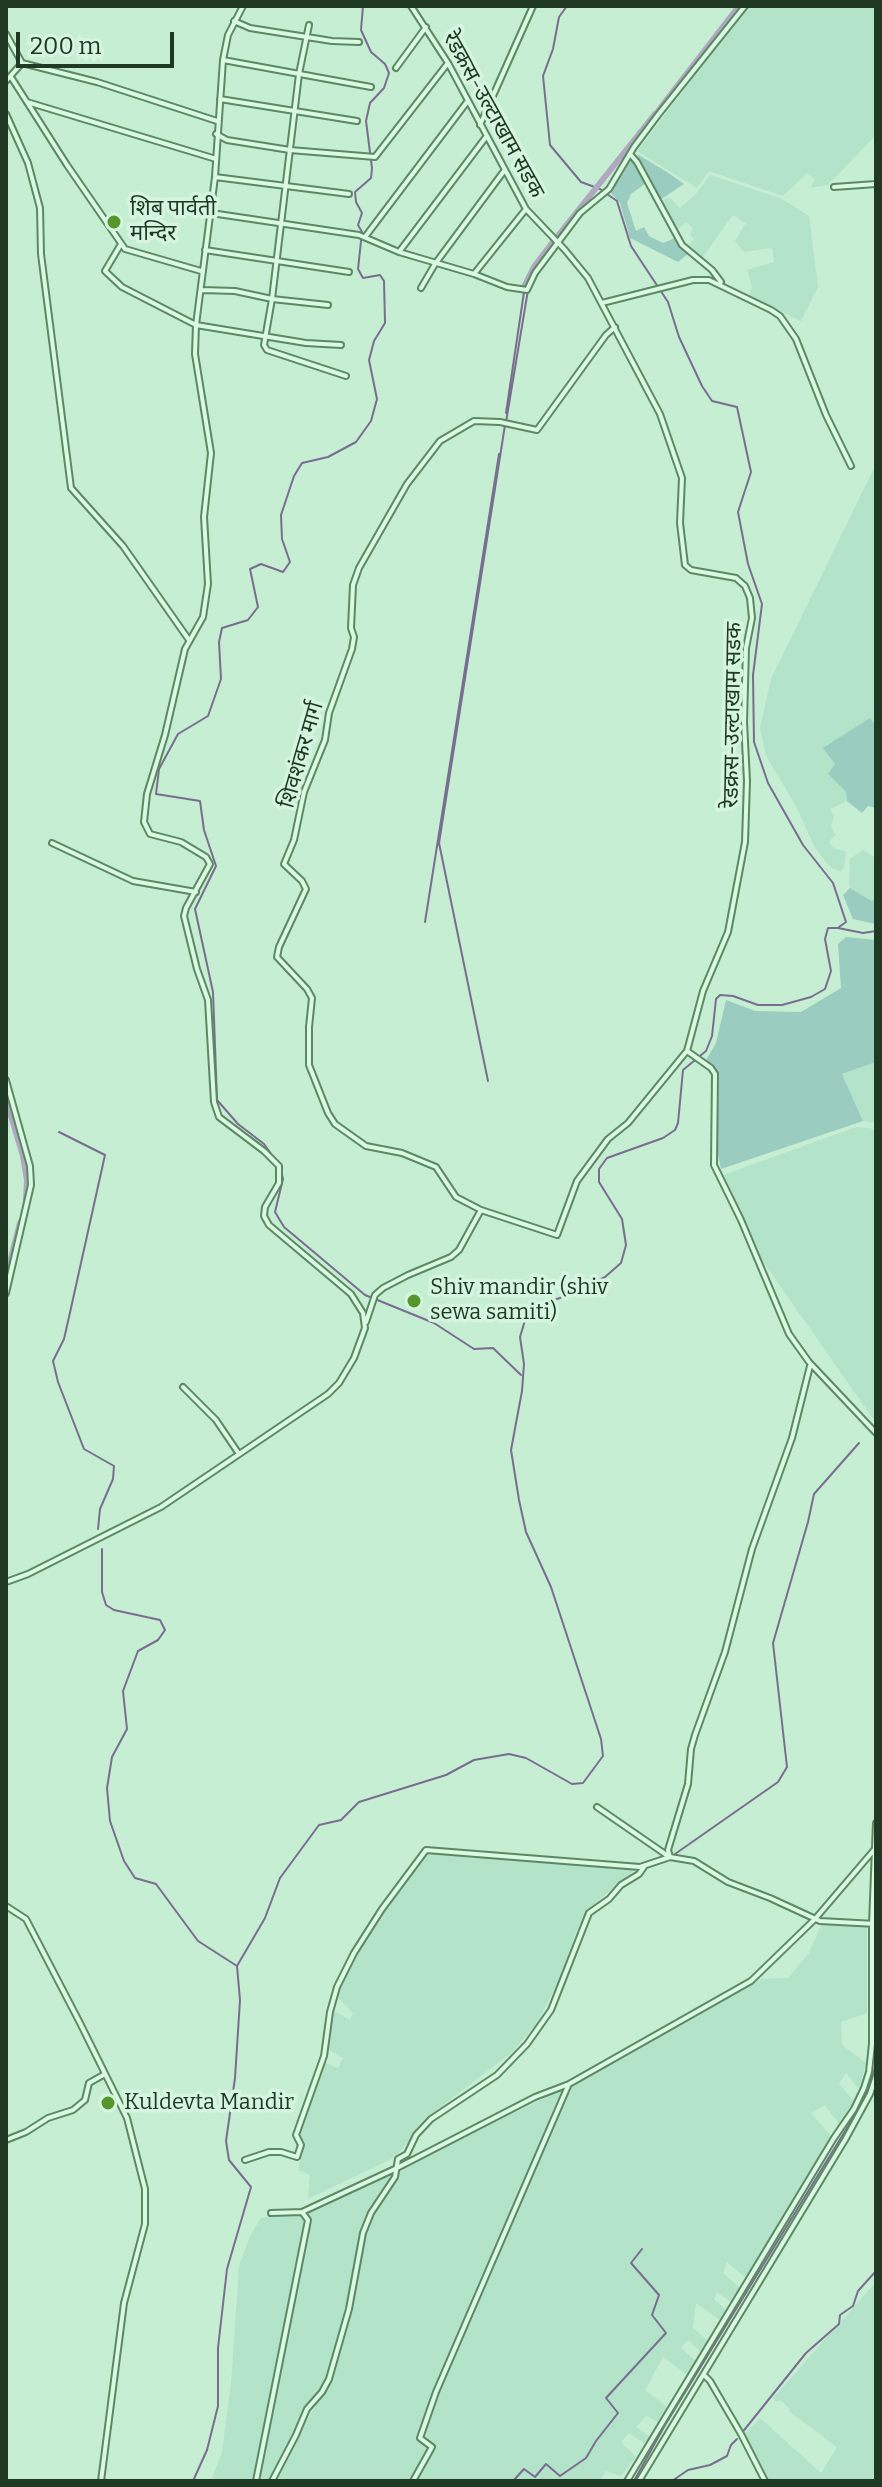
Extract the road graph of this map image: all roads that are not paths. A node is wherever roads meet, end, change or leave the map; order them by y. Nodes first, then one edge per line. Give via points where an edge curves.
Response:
1 (243, 6) edge
2 (411, 6) edge
3 (533, 6) edge
4 (745, 6) edge
5 (234, 21) junction
6 (309, 25) dead end
7 (426, 27) junction
8 (6, 34) edge
9 (305, 37) junction
10 (359, 42) dead end
11 (223, 60) junction
12 (22, 63) junction
13 (448, 63) junction
14 (396, 68) dead end
15 (299, 74) junction
16 (11, 77) junction
17 (6, 81) edge
18 (371, 87) dead end
19 (220, 99) junction
20 (26, 102) junction
21 (467, 102) junction
22 (295, 112) junction
23 (6, 114) edge
24 (217, 121) junction
25 (357, 121) dead end
26 (480, 125) junction
27 (216, 134) junction
28 (486, 137) junction
29 (290, 150) junction
30 (629, 154) junction
31 (216, 159) junction
32 (504, 171) junction
33 (215, 177) junction
34 (876, 184) edge
35 (286, 187) junction
36 (834, 187) dead end
37 (349, 194) dead end
38 (526, 209) junction
39 (211, 213) junction
40 (280, 225) junction
41 (362, 236) junction
42 (558, 242) junction
43 (121, 244) junction
44 (205, 250) junction
45 (399, 252) junction
46 (276, 261) junction
47 (435, 264) junction
48 (201, 271) junction
49 (349, 272) dead end
50 (474, 274) junction
51 (722, 284) junction
52 (421, 288) dead end
53 (202, 290) junction
54 (272, 299) junction
55 (602, 303) junction
56 (328, 305) dead end
57 (196, 325) junction
58 (615, 327) junction
59 (265, 336) junction
60 (341, 345) dead end
61 (346, 376) dead end
62 (851, 466) dead end
63 (189, 640) junction
64 (52, 843) dead end
65 (196, 892) junction
66 (689, 1053) junction
67 (6, 1080) edge
68 (481, 1210) junction
69 (6, 1293) edge
70 (365, 1328) junction
71 (811, 1364) junction
72 (183, 1387) dead end
73 (876, 1433) edge
74 (239, 1454) junction
75 (6, 1582) edge
76 (597, 1807) dead end
77 (876, 1823) edge
78 (875, 1849) edge
79 (670, 1857) junction
80 (644, 1867) junction
81 (6, 1906) edge
82 (815, 1919) junction
83 (874, 1924) edge
84 (105, 2074) junction
85 (876, 2076) edge
86 (569, 2084) junction
87 (6, 2140) edge
88 (245, 2160) dead end
89 (397, 2168) junction
90 (302, 2212) junction
91 (271, 2213) dead end
92 (704, 2375) junction
93 (101, 2481) edge
94 (256, 2481) edge
95 (272, 2481) edge
96 (413, 2481) edge
97 (627, 2481) edge
98 (639, 2481) edge
99 (765, 2481) edge

1 - 5 street
2 - 7 street, रेडक्रस-उल्टाखाम सडक
3 - 26 street
4 - 30 street
5 - 9 street
5 - 11 street
6 - 9 street
7 - 13 street, रेडक्रस-उल्टाखाम सडक
7 - 14 street
8 - 12 street
9 - 10 street
9 - 15 street
11 - 15 street
11 - 19 street
12 - 16 street
12 - 24 street
13 - 21 street, रेडक्रस-उल्टाखाम सडक
13 - 29 street via 375,157
15 - 18 street
15 - 22 street
16 - 17 street
16 - 20 street
19 - 22 street
19 - 24 street
20 - 31 street
20 - 43 street
21 - 26 street, रेडक्रस-उल्टाखाम सडक
21 - 41 street
22 - 25 street
22 - 29 street
23 - 63 street via 28,163 40,208 41,254 71,488 123,546
24 - 27 street
26 - 28 street, रेडक्रस-उल्टाखाम सडक
27 - 29 street
27 - 31 street
28 - 32 street, रेडक्रस-उल्टाखाम सडक
28 - 45 street
29 - 35 street
30 - 42 street via 609,189 580,213
30 - 51 street via 682,245
31 - 33 street
32 - 38 street, रेडक्रस-उल्टाखाम सडक
32 - 47 street
33 - 35 street
33 - 39 street
34 - 36 street
35 - 37 street
35 - 40 street
38 - 42 street, रेडक्रस-उल्टाखाम सडक
38 - 50 street
39 - 40 street
39 - 44 street
40 - 41 street
40 - 46 street
41 - 45 street
42 - 50 street via 527,290
42 - 55 street, रेडक्रस-उल्टाखाम सडक
43 - 48 street
43 - 57 street via 105,271 122,287
44 - 46 street
44 - 48 street
45 - 47 street
46 - 49 street
46 - 54 street
47 - 50 street
47 - 52 street
48 - 53 street
51 - 55 street via 693,280
51 - 62 street via 780,316 796,339
53 - 54 street
53 - 57 street
54 - 56 street
54 - 59 street
55 - 58 street, रेडक्रस-उल्टाखाम सडक
57 - 59 street
57 - 63 street via 195,354 211,453 204,517 208,584 203,617
58 - 66 street, रेडक्रस-उल्टाखाम सडक via 660,414 682,478 685,565 736,578 750,598 745,842 728,932 703,991
58 - 68 street, शिवशंकर मार्ग via 537,430 474,421 440,441 407,484 353,585 352,649 284,864 306,889 276,953 312,998 309,1065 328,1113 366,1146 436,1167 456,1197
59 - 60 street
59 - 61 street via 267,350
63 - 65 street via 144,822 150,834 181,842 206,857 210,864
64 - 65 street via 133,881
65 - 70 street via 184,916 208,1000 219,1117 279,1166 279,1183 264,1216 351,1294
66 - 68 street via 608,1139 577,1181 557,1235
66 - 71 street via 715,1074 714,1165 789,1334
67 - 69 street via 31,1185
68 - 70 street via 451,1257 375,1295
70 - 74 street via 339,1383
71 - 73 street
71 - 79 street via 691,1749
72 - 74 street via 216,1420
74 - 75 street via 161,1507
76 - 79 street
77 - 78 street
78 - 82 street
78 - 83 street
79 - 80 street
79 - 82 street via 694,1861 728,1882
80 - 88 street via 426,1850 382,1909 337,1987 324,2056 296,2135 301,2145 297,2157 269,2152
80 - 89 street via 589,1913 551,2010 527,2044 497,2075 431,2119 398,2159
81 - 84 street via 26,1919
82 - 83 street
82 - 86 street via 751,1981
83 - 97 street via 869,2072 854,2109
84 - 87 street via 89,2083 85,2100 73,2110
84 - 93 street via 127,2118 146,2207 123,2314
85 - 92 street via 845,2140
86 - 89 street
86 - 96 street via 436,2392 420,2438 432,2447
89 - 90 street
89 - 95 street via 363,2233 329,2379 307,2409
90 - 91 street
90 - 94 street via 308,2220
92 - 98 street
92 - 99 street

